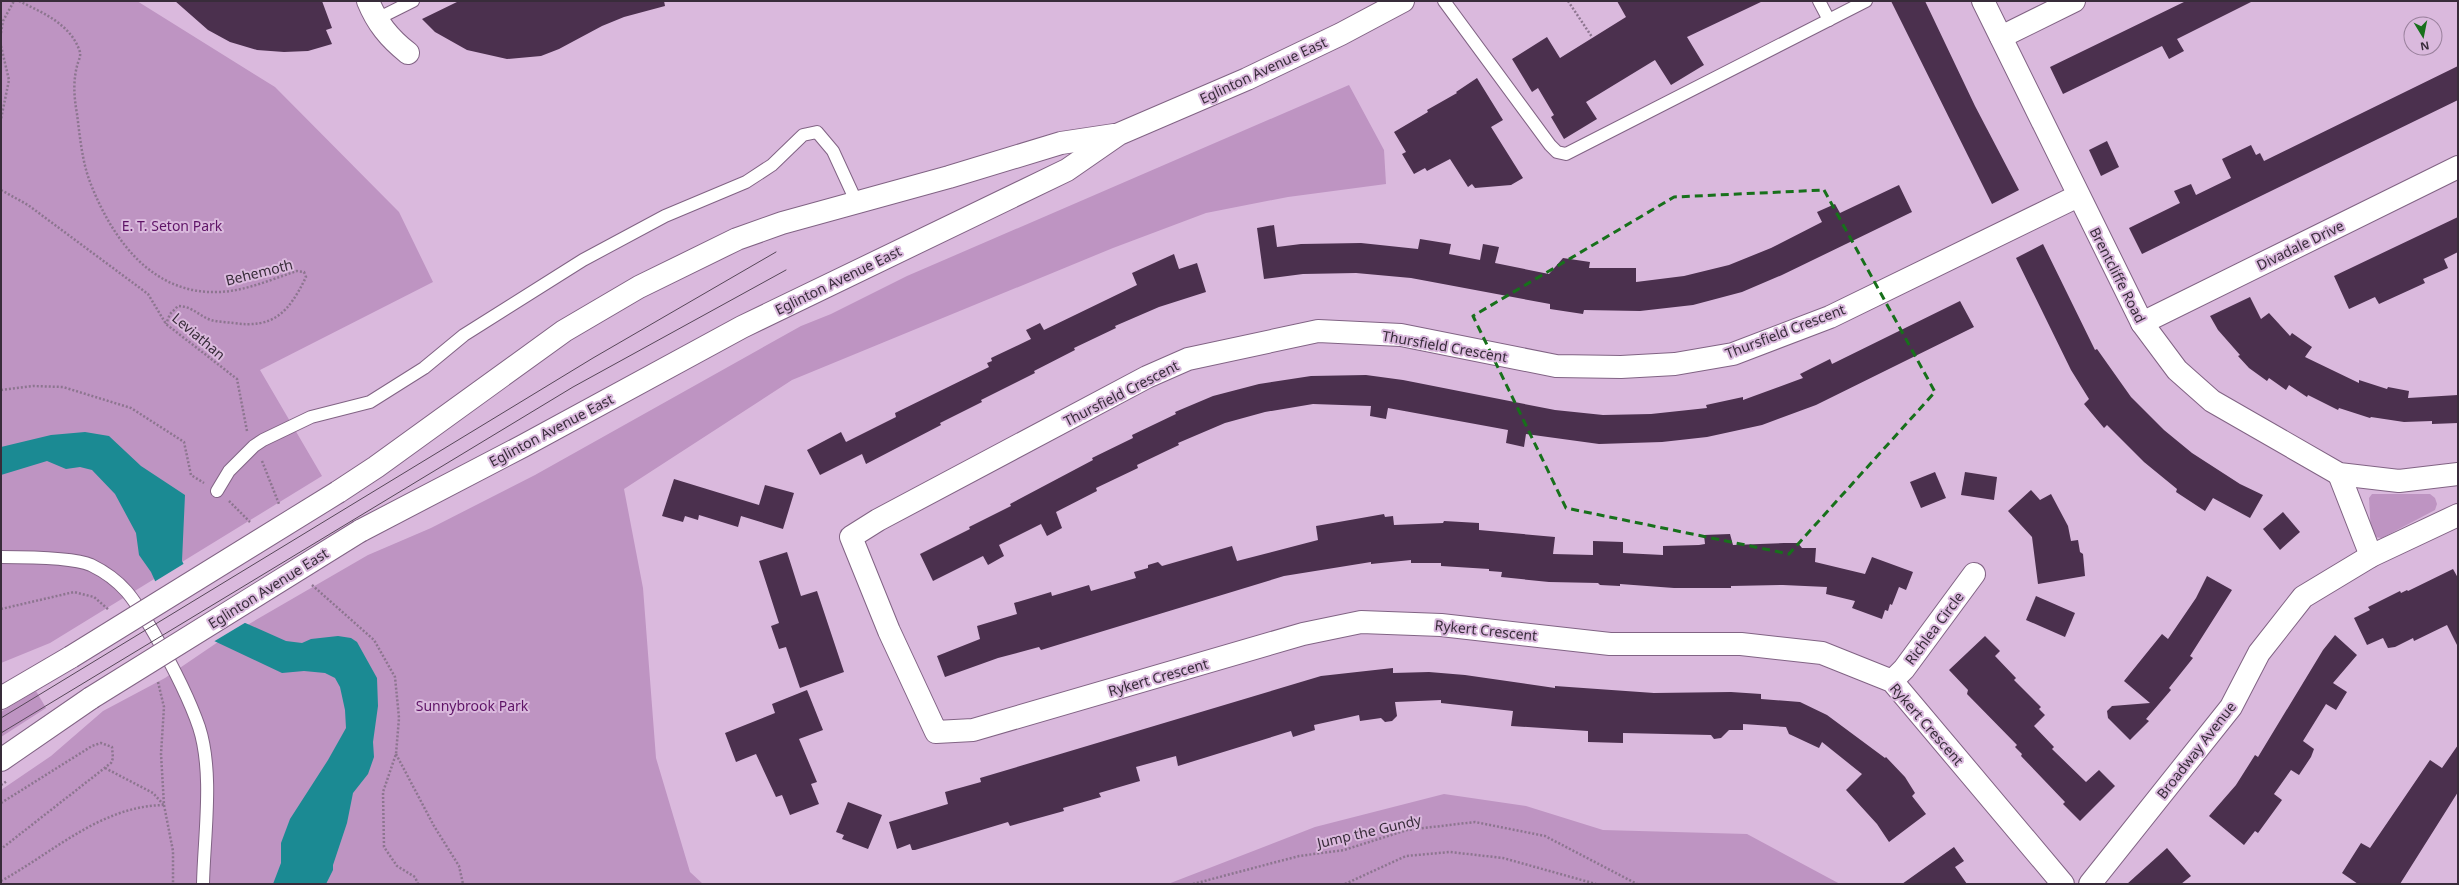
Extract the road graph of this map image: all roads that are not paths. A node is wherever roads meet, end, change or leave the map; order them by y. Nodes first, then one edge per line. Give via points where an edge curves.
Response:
1 (413, 1) edge
2 (1403, 1) edge
3 (1444, 1) edge
4 (1819, 1) edge
5 (1866, 1) edge
6 (1983, 1) edge
7 (2074, 1) edge
8 (372, 10) edge
9 (1829, 20) junction
10 (2001, 37) junction
11 (408, 53) dead end
12 (1119, 134) junction
13 (2458, 167) edge
14 (2078, 196) junction
15 (856, 201) junction
16 (2142, 323) junction
17 (2340, 474) junction
18 (2458, 474) edge
19 (217, 491) dead end
20 (2458, 515) edge
21 (2371, 556) junction
22 (1, 557) edge
23 (1974, 574) dead end
24 (889, 631) joint
25 (1892, 681) junction
26 (1, 698) edge
27 (1, 760) edge
28 (203, 884) edge
29 (2063, 884) edge
30 (2090, 884) edge

1 - 8 lane
2 - 12 street, Eglinton Avenue East via 1247,79
3 - 9 lane via 1550,146 1557,152 1566,154
4 - 9 lane
5 - 9 lane
6 - 10 street, Brentcliffe Road
7 - 10 street
8 - 11 street via 393,41
10 - 14 street, Brentcliffe Road
12 - 15 street, Eglinton Avenue East via 1061,143 949,177
12 - 27 street, Eglinton Avenue East, bridge via 1067,170 742,327 360,531 90,698
13 - 16 street, Divadale Drive
14 - 16 street, Brentcliffe Road
14 - 24 street, Thursfield Crescent via 1830,317 1733,354 1675,364 1556,366 1401,335 1318,331 1188,359 1140,381 878,520 851,537
15 - 19 lane via 826,140 817,132 803,135 772,165 746,182 665,216 583,260 464,335 424,368 370,402 311,418 254,446 229,471
15 - 26 street, Eglinton Avenue East, bridge via 737,240 639,287 564,331 338,492
16 - 17 street, Brentcliffe Road via 2177,370 2212,401
17 - 18 street, Brentcliffe Road via 2399,481
17 - 21 street
20 - 21 street, Broadway Avenue
21 - 30 street, Broadway Avenue via 2303,597 2259,653 2232,708
22 - 28 lane via 66,560 90,564 131,594 178,676 200,729 206,787
23 - 25 street, Richlea Circle via 1904,669
24 - 25 street, Rykert Crescent via 936,732 973,730 1303,634 1361,622 1441,625 1610,644 1742,644 1822,653
25 - 29 street, Rykert Crescent

